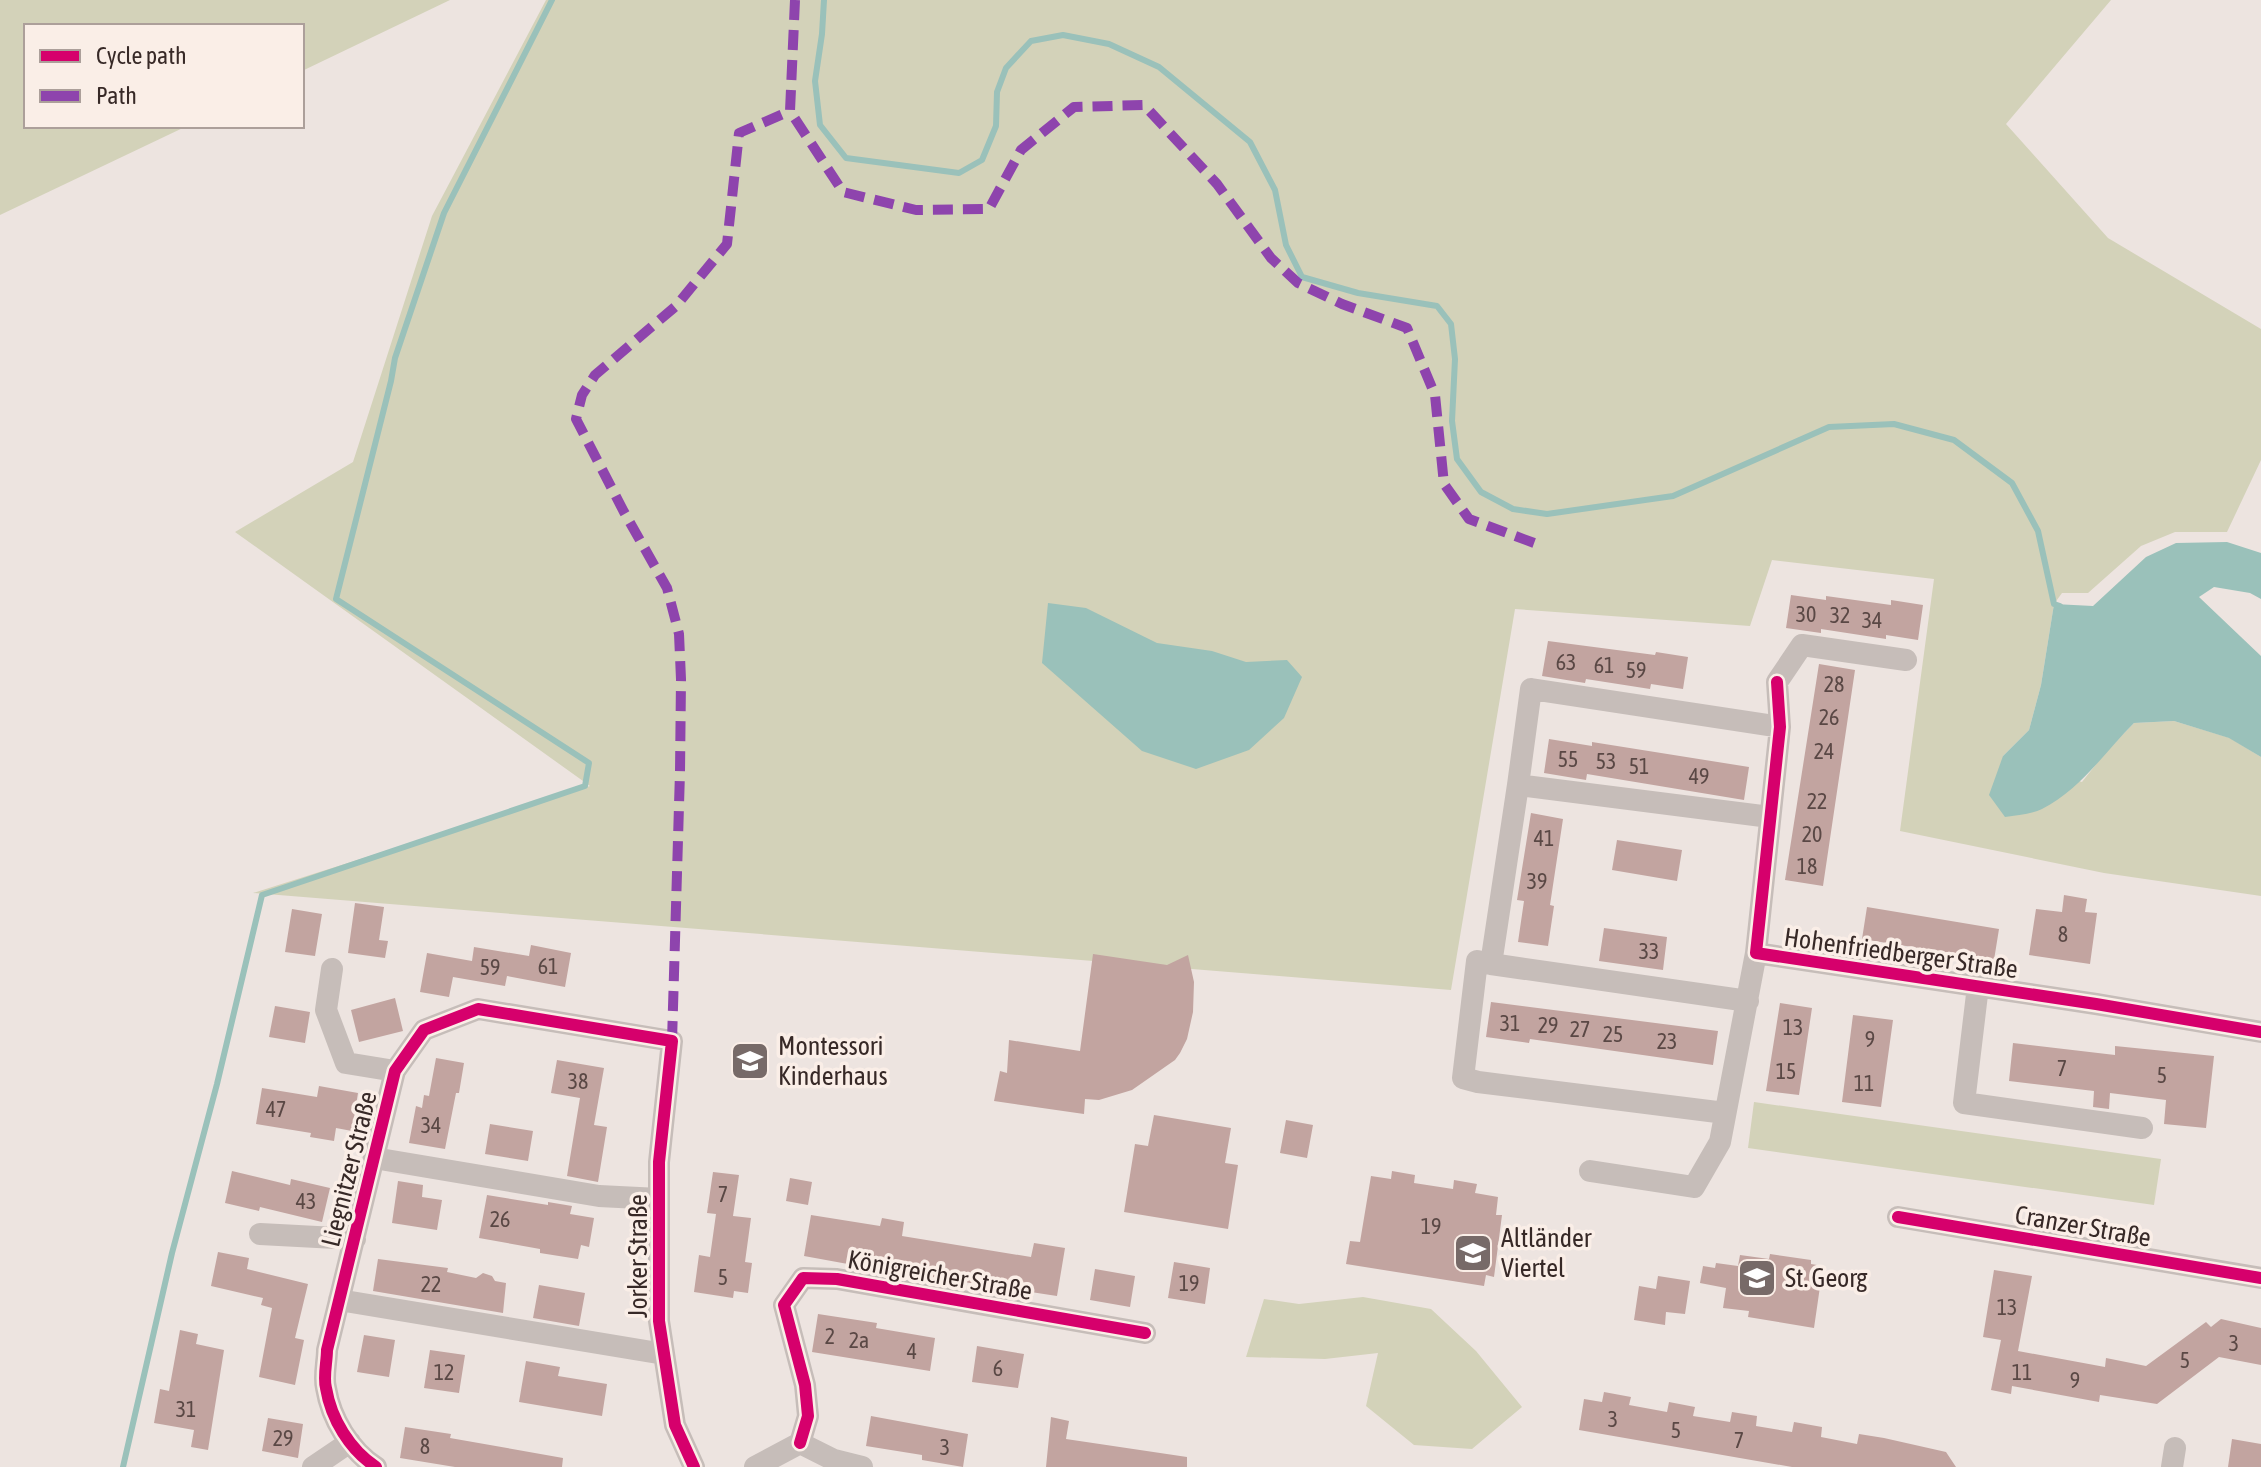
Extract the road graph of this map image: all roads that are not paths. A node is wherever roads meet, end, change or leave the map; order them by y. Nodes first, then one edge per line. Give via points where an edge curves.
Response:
1 (1906, 660) dead end
2 (1780, 727) junction
3 (1518, 785) junction
4 (1770, 817) junction
5 (1756, 953) junction
6 (1491, 964) junction
7 (332, 969) dead end
8 (1978, 986) junction
9 (1748, 1001) junction
10 (2261, 1032) edge
11 (672, 1041) joint
12 (395, 1071) junction
13 (1725, 1113) junction
14 (2142, 1128) dead end
15 (374, 1158) junction
16 (1590, 1171) dead end
17 (659, 1199) junction
18 (1898, 1217) dead end
19 (260, 1234) dead end
20 (355, 1239) junction
21 (2261, 1278) edge
22 (339, 1300) junction
23 (1145, 1333) dead end
24 (664, 1354) junction
25 (350, 1442) junction
26 (800, 1443) junction
27 (313, 1467) edge
28 (376, 1467) edge
29 (694, 1467) edge
30 (755, 1467) edge
31 (862, 1467) edge

1 - 2 street, Hohenfriedberger Straße via 1802,645 1777,682
2 - 3 street via 1531,689
2 - 4 street, Hohenfriedberger Straße
3 - 4 street
3 - 6 street
4 - 5 street, Hohenfriedberger Straße
5 - 8 street, Hohenfriedberger Straße
5 - 9 street, Hohenfriedberger Straße
6 - 9 street
6 - 13 street via 1477,961 1463,1078
7 - 12 street via 326,1010 346,1063
8 - 10 street, Hohenfriedberger Straße
8 - 14 street via 1964,1103
9 - 13 street, Hohenfriedberger Straße
11 - 12 street, Liegnitzer Straße via 478,1009 424,1030
11 - 17 street, Jorker Straße
12 - 15 street, Liegnitzer Straße
13 - 16 street, Hohenfriedberger Straße via 1720,1142 1694,1187
15 - 17 street via 599,1196
15 - 20 street, Liegnitzer Straße
17 - 24 street, Jorker Straße
18 - 21 street, Cranzer Straße
19 - 20 street
20 - 22 street, Liegnitzer Straße
22 - 24 street
22 - 25 street, Liegnitzer Straße via 325,1387
23 - 26 street, Königreicher Straße via 837,1279 803,1278 784,1305 805,1385 808,1416
24 - 29 street, Jorker Straße via 675,1425
25 - 27 street
25 - 28 street, Liegnitzer Straße
26 - 30 street
26 - 31 street

